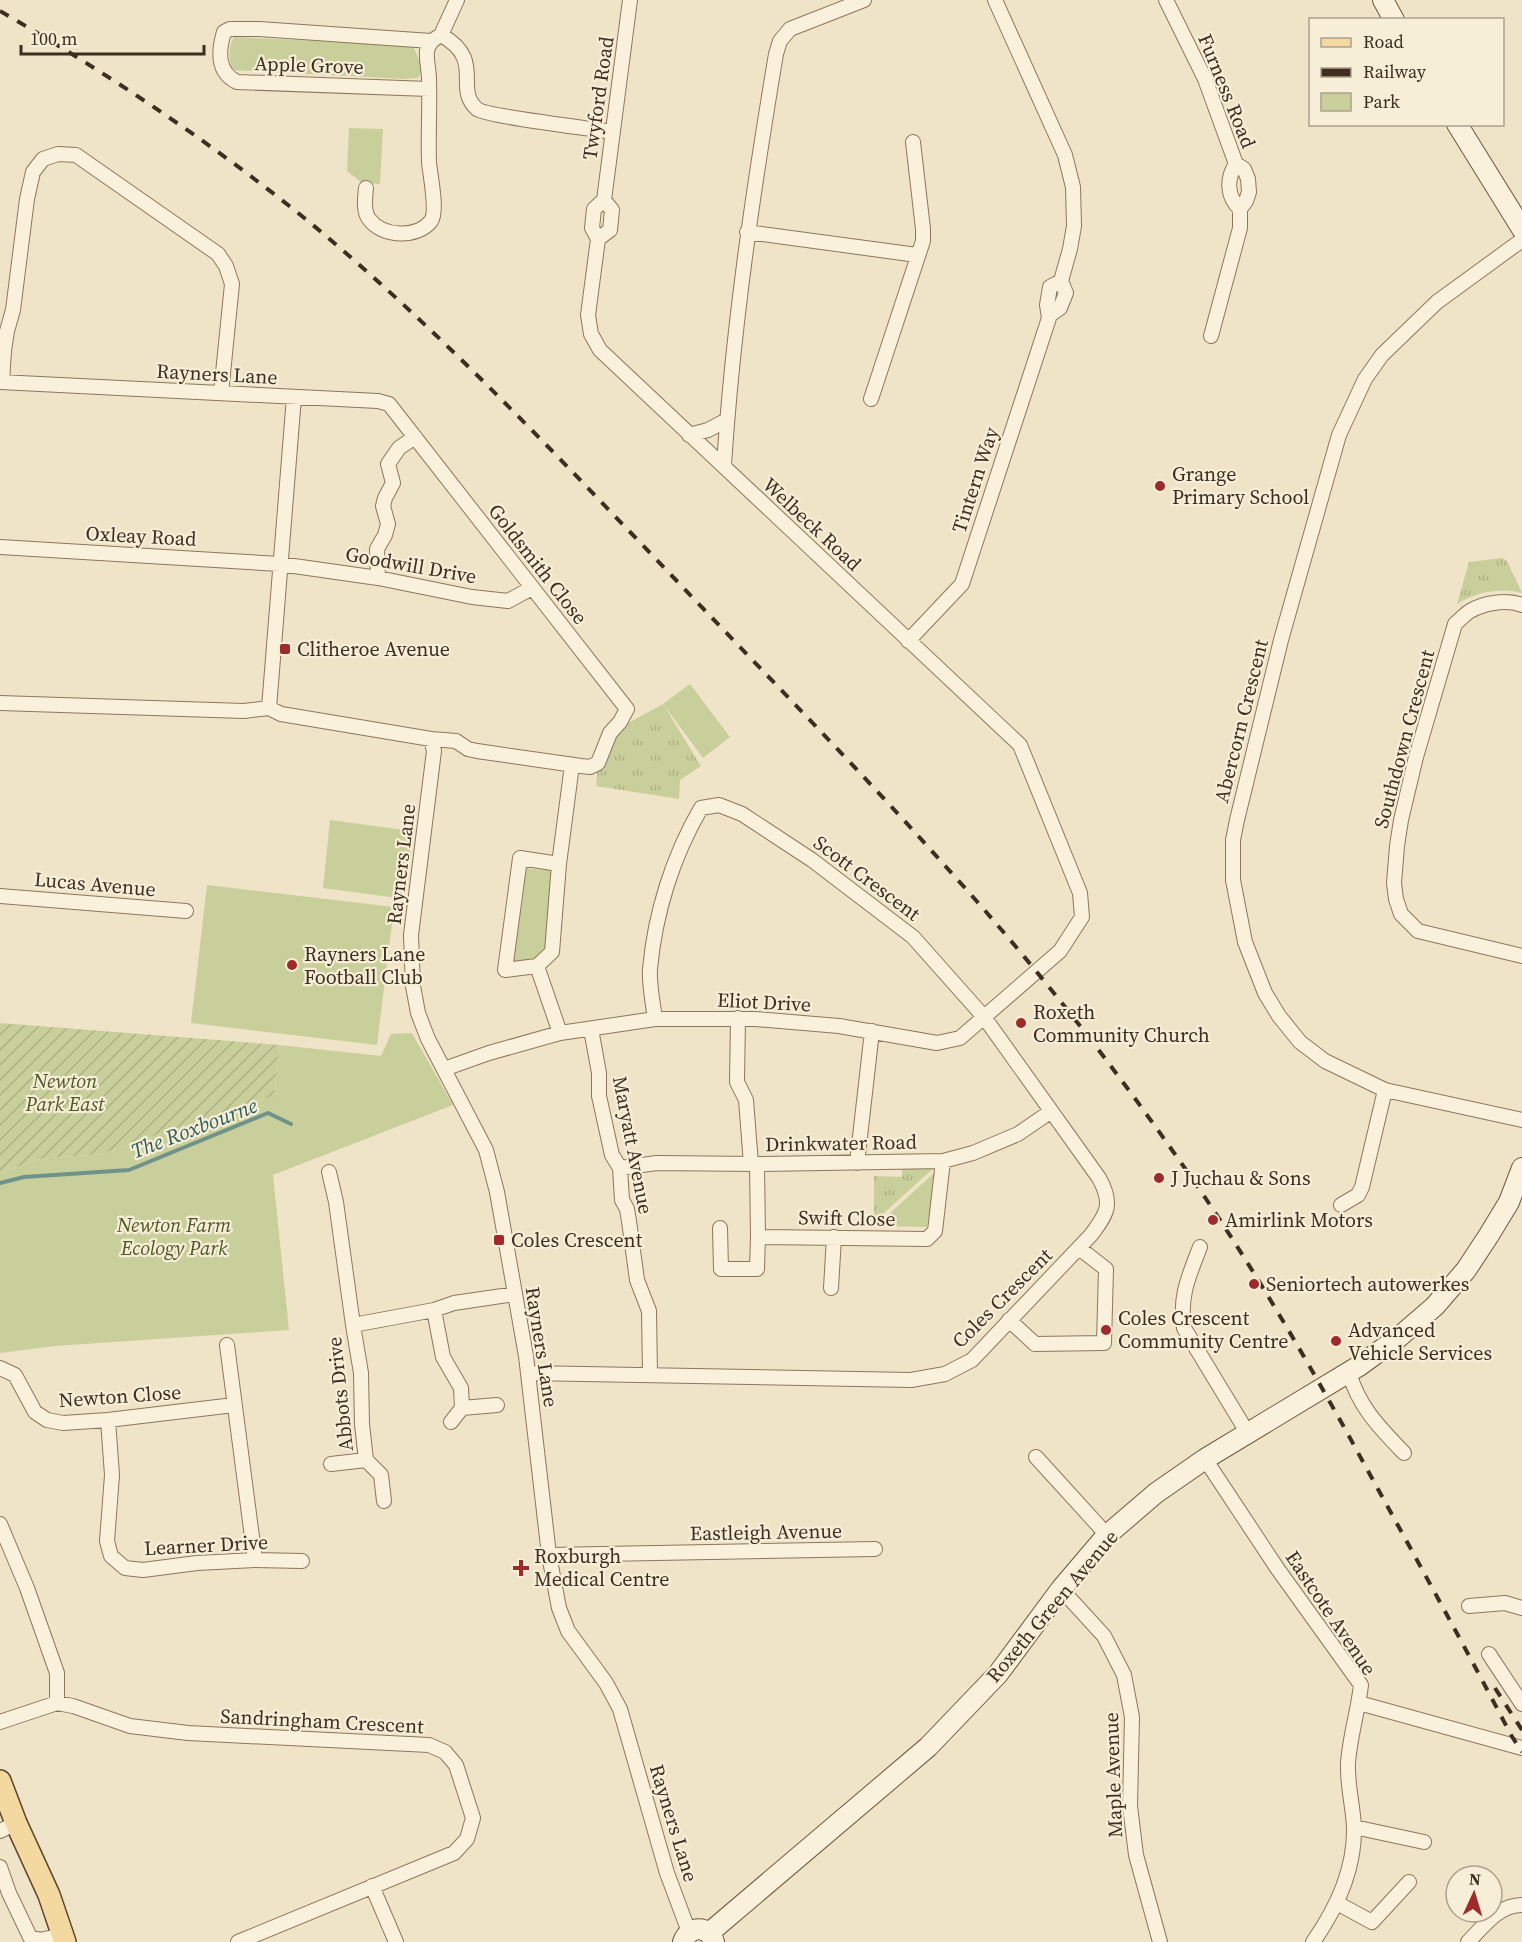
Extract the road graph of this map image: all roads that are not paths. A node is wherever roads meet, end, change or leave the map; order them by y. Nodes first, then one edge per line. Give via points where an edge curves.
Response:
1 (457, 0) edge
2 (630, 0) edge
3 (864, 0) edge
4 (995, 0) edge
5 (1166, 0) edge
6 (1383, 0) edge
7 (1393, 18) edge
8 (436, 38) junction
9 (429, 89) junction
10 (1458, 126) edge
11 (613, 132) junction
12 (913, 142) dead end
13 (366, 188) dead end
14 (1522, 229) edge
15 (747, 232) junction
16 (1522, 240) edge
17 (917, 255) junction
18 (1211, 336) dead end
19 (1, 382) edge
20 (221, 393) junction
21 (294, 397) junction
22 (871, 399) dead end
23 (727, 420) junction
24 (689, 435) junction
25 (417, 440) junction
26 (724, 465) junction
27 (0, 547) edge
28 (280, 564) junction
29 (378, 578) junction
30 (532, 588) junction
31 (1522, 605) edge
32 (908, 641) junction
33 (0, 703) edge
34 (269, 708) junction
35 (431, 739) junction
36 (572, 765) junction
37 (559, 864) junction
38 (0, 896) edge
39 (186, 911) dead end
40 (1522, 956) edge
41 (537, 966) junction
42 (984, 1017) junction
43 (738, 1018) junction
44 (655, 1020) junction
45 (591, 1029) junction
46 (872, 1031) junction
47 (560, 1033) junction
48 (444, 1069) junction
49 (1385, 1090) junction
50 (1050, 1112) junction
51 (1522, 1120) edge
52 (943, 1161) junction
53 (857, 1163) junction
54 (754, 1164) junction
55 (620, 1168) junction
56 (1522, 1168) edge
57 (329, 1172) dead end
58 (1341, 1205) dead end
59 (720, 1228) dead end
60 (758, 1237) junction
61 (834, 1238) junction
62 (1200, 1247) dead end
63 (1079, 1248) junction
64 (831, 1288) dead end
65 (515, 1294) junction
66 (435, 1310) junction
67 (1009, 1320) junction
68 (352, 1325) junction
69 (227, 1345) dead end
70 (0, 1368) edge
71 (1349, 1372) junction
72 (528, 1373) junction
73 (650, 1374) junction
74 (234, 1405) junction
75 (497, 1405) dead end
76 (462, 1408) junction
77 (108, 1420) junction
78 (451, 1422) dead end
79 (1248, 1432) junction
80 (1404, 1453) dead end
81 (1036, 1457) dead end
82 (1205, 1459) junction
83 (366, 1460) junction
84 (331, 1464) dead end
85 (384, 1501) dead end
86 (0, 1524) edge
87 (1107, 1535) junction
88 (875, 1549) dead end
89 (549, 1555) junction
90 (255, 1560) junction
91 (302, 1561) dead end
92 (1061, 1589) junction
93 (1469, 1606) dead end
94 (1522, 1608) edge
95 (1489, 1654) dead end
96 (57, 1703) junction
97 (1359, 1703) junction
98 (1522, 1704) edge
99 (0, 1722) edge
100 (1522, 1748) edge
101 (0, 1781) edge
102 (8, 1827) edge
103 (1354, 1827) junction
104 (1424, 1842) dead end
105 (0, 1867) edge
106 (1409, 1882) dead end
107 (372, 1886) junction
108 (1336, 1903) junction
109 (1522, 1905) edge
110 (686, 1937) edge
111 (712, 1937) edge
112 (64, 1938) edge
113 (238, 1942) edge
114 (396, 1942) edge
115 (1160, 1942) edge
116 (1313, 1942) edge
117 (1468, 1942) edge

1 - 8 street
2 - 11 street, Twyford Road
3 - 15 street via 790,29 780,40
4 - 32 street, Tintern Way via 1065,155 1073,187 1074,226 1061,281 1066,293 1060,308 1050,315 962,584
5 - 18 street, Furness Road via 1205,79 1236,164 1248,179 1249,192 1240,209 1240,228
6 - 7 street
8 - 9 street via 427,50
8 - 9 street, Apple Grove via 230,29 221,40 223,72 237,82
8 - 11 street via 460,48 466,59 470,100 477,109
9 - 13 street via 433,201 430,221 411,233 381,228 366,213
10 - 14 street
11 - 24 street, Twyford Road via 604,200 612,210 610,230 598,239 588,315 591,334 600,350
12 - 17 street via 923,229
15 - 17 street
15 - 23 street
16 - 49 street, Abercorn Crescent via 1437,302 1382,355 1365,379 1339,435 1281,640 1236,820 1233,880 1245,942 1265,993 1300,1042 1325,1061
17 - 22 street
19 - 20 street, Rayners Lane
19 - 20 street via 33,172 43,159 58,154 76,155 218,254 232,284
20 - 21 street, Rayners Lane
21 - 25 street, Goldsmith Close via 384,402 395,409
21 - 28 street, Rayners Lane
23 - 24 street
23 - 26 street
24 - 26 street, Twyford Road
25 - 29 street via 399,448 388,464 393,483 383,506 387,524 378,549
25 - 30 street, Goldsmith Close
26 - 32 street, Welbeck Road
27 - 28 street, Oxleay Road
28 - 29 street, Goodwill Drive
28 - 34 street, Rayners Lane
29 - 30 street, Goodwill Drive via 508,601
30 - 36 street, Goldsmith Close via 627,709 609,733 598,763 590,767
31 - 40 street, Southdown Crescent via 1494,603 1469,611 1455,624 1416,757 1397,846 1394,883 1401,914 1418,931
32 - 42 street, Welbeck Road via 1020,745 1080,893 1082,917 1060,951
33 - 34 street via 244,711
34 - 35 street via 281,714
35 - 36 street via 456,741 477,751
35 - 48 street, Rayners Lane via 434,751 411,935 411,963 418,1013
36 - 37 street
37 - 41 street via 552,952
37 - 41 street via 520,858 505,970
38 - 39 street, Lucas Avenue
41 - 47 street
42 - 44 street, Scott Crescent via 913,937 812,860 741,814 718,806 701,807 668,881 650,971
42 - 46 street, Eliot Drive via 960,1038 937,1043
42 - 50 street, Coles Crescent
43 - 44 street, Eliot Drive
43 - 46 street, Eliot Drive
43 - 54 street via 737,1082 746,1100
44 - 45 street, Eliot Drive
45 - 47 street, Eliot Drive
45 - 55 street, Maryatt Avenue via 599,1096 612,1155
46 - 53 street
47 - 48 street, Eliot Drive
48 - 65 street, Rayners Lane via 486,1150
49 - 51 street, Abercorn Crescent
49 - 58 street via 1362,1187 1358,1195
50 - 52 street, Drinkwater Road via 1018,1134
50 - 63 street, Coles Crescent via 1108,1194 1105,1218
52 - 53 street, Drinkwater Road
52 - 61 street, Swift Close via 935,1231 927,1239
53 - 54 street, Drinkwater Road
54 - 55 street, Drinkwater Road via 657,1163
54 - 60 street
55 - 73 street, Maryatt Avenue via 622,1200 627,1209 638,1280 649,1311
56 - 71 street, Roxeth Green Avenue via 1509,1202 1459,1279 1399,1337
57 - 68 street, Abbots Drive
59 - 60 street via 721,1269 757,1269
60 - 61 street, Swift Close
61 - 64 street
62 - 79 street via 1184,1291 1184,1328
63 - 67 street, Coles Crescent
63 - 67 street via 1106,1269 1104,1343 1035,1344
65 - 66 street via 454,1303
65 - 72 street, Rayners Lane
66 - 68 street
66 - 76 street via 442,1357 461,1388
67 - 73 street, Coles Crescent via 972,1360 945,1374 911,1380
68 - 83 street, Abbots Drive via 361,1373
69 - 74 street
70 - 77 street, Newton Close via 15,1375 35,1412 47,1420
71 - 79 street, Roxeth Green Avenue
71 - 80 street via 1358,1398
72 - 73 street, Coles Crescent
72 - 89 street, Rayners Lane
74 - 77 street, Newton Close
74 - 90 street
75 - 76 street
76 - 78 street
77 - 90 street, Learner Drive via 112,1475 107,1541 111,1556 125,1568 143,1570
79 - 82 street, Roxeth Green Avenue
81 - 87 street
82 - 87 street, Roxeth Green Avenue via 1156,1493
82 - 97 street, Eastcote Avenue via 1361,1685
83 - 84 street, Abbots Drive
83 - 85 street, Abbots Drive via 381,1475
86 - 96 street via 57,1673
87 - 92 street, Roxeth Green Avenue
88 - 89 street, Eastleigh Avenue
89 - 110 street, Rayners Lane via 559,1608 568,1631 620,1709
90 - 91 street, Learner Drive
92 - 111 street, Roxeth Green Avenue via 998,1674 928,1747
92 - 115 street, Maple Avenue via 1104,1636 1124,1675 1132,1717 1130,1806 1136,1855
93 - 94 street via 1505,1603
95 - 98 street
96 - 99 street
96 - 107 street, Sandringham Crescent via 130,1726 188,1733 429,1745 445,1752 456,1765 472,1818 467,1839 454,1852
97 - 100 street
97 - 103 street, Eastcote Avenue via 1348,1765
101 - 102 main road
102 - 112 main road via 49,1894
103 - 104 street
103 - 108 street, Eastcote Avenue via 1347,1876
105 - 112 street via 30,1936 40,1940
106 - 108 street via 1372,1922
107 - 113 street, Sandringham Crescent
107 - 114 street
108 - 116 street, Eastcote Avenue
109 - 117 street via 1496,1913
110 - 111 street via 702,1929

